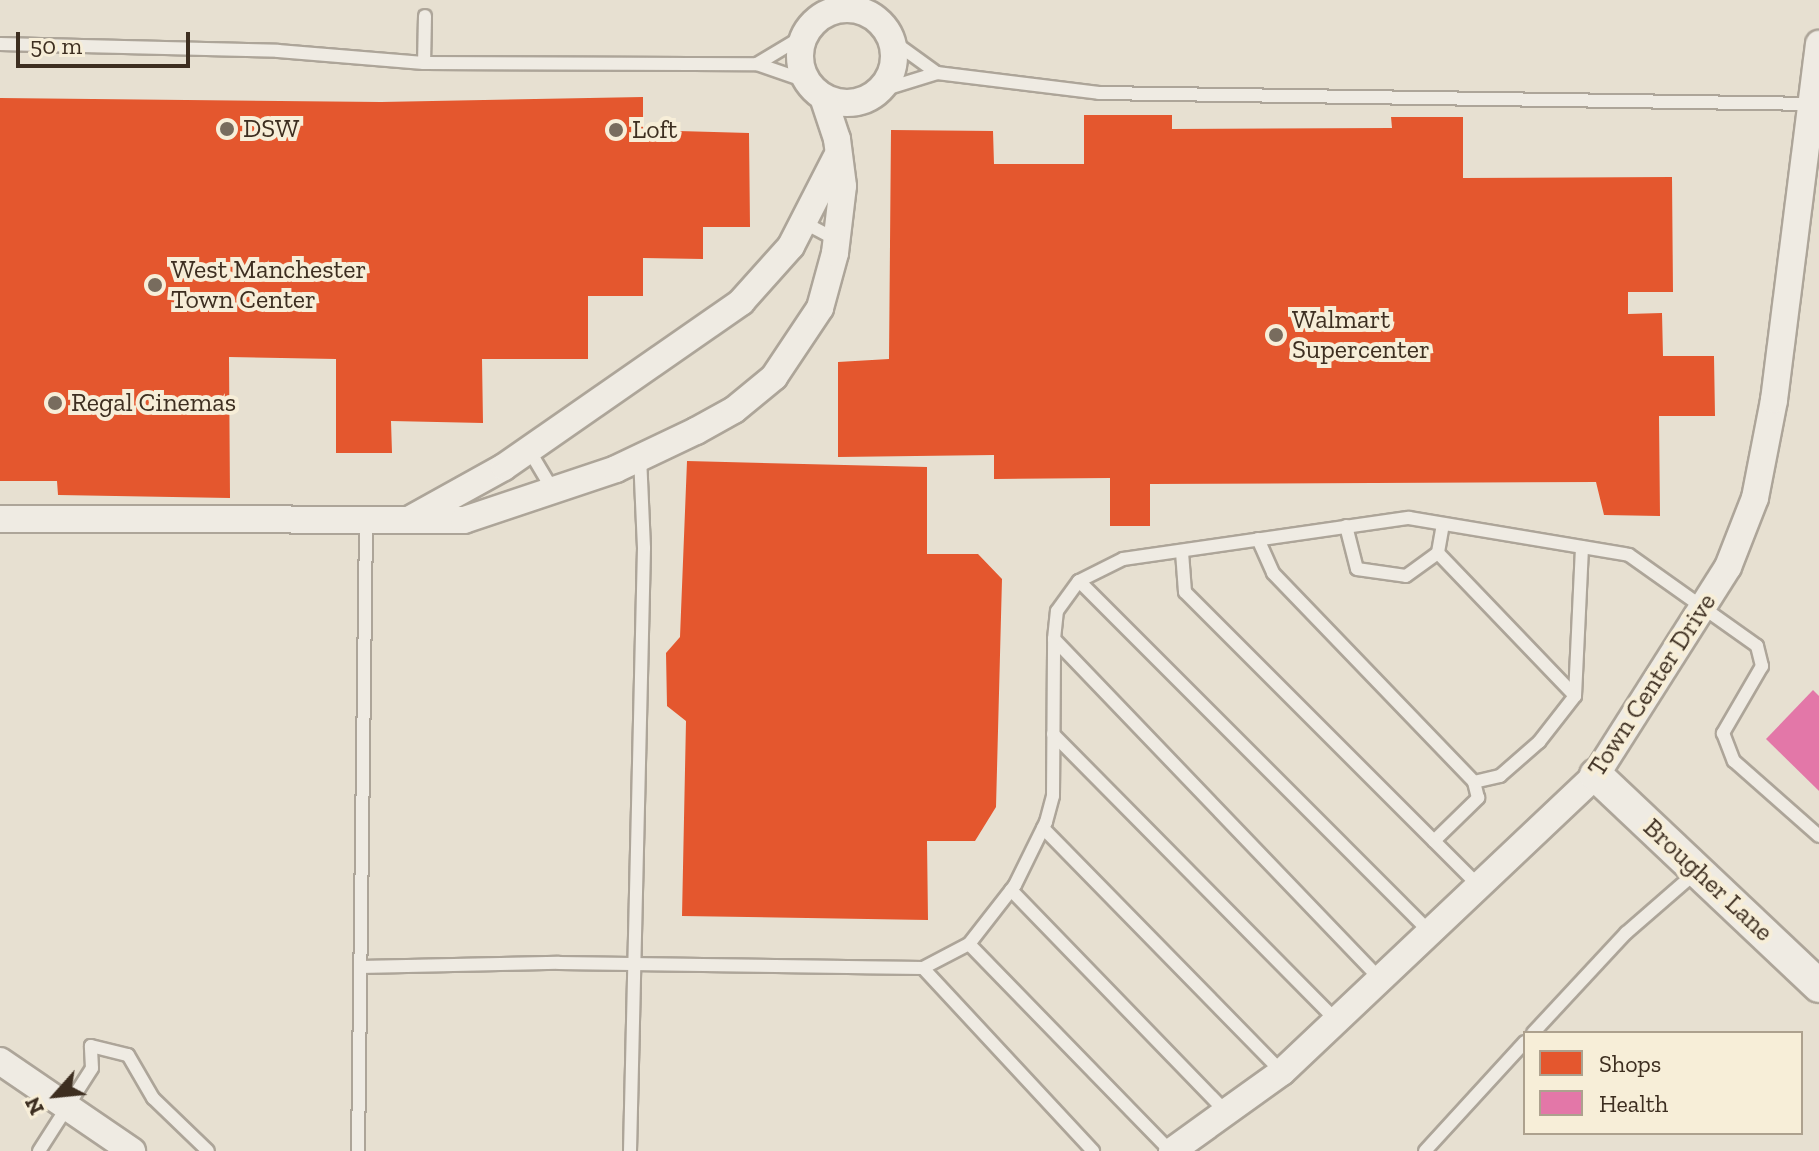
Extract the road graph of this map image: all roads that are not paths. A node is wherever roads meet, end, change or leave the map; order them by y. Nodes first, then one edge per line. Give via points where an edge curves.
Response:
1 (862, 0) edge
2 (425, 16) dead end
3 (821, 17) edge
4 (886, 32) junction
5 (0, 44) edge
6 (1819, 44) edge
7 (424, 63) junction
8 (757, 64) junction
9 (937, 73) junction
10 (815, 89) junction
11 (872, 95) junction
12 (1813, 104) junction
13 (837, 148) junction
14 (805, 223) junction
15 (837, 240) junction
16 (529, 450) junction
17 (640, 458) junction
18 (554, 492) junction
19 (412, 518) junction
20 (0, 519) edge
21 (366, 520) junction
22 (1443, 524) junction
23 (1346, 526) junction
24 (1258, 539) junction
25 (1582, 547) junction
26 (1182, 552) junction
27 (1438, 553) junction
28 (1079, 581) junction
29 (1701, 611) junction
30 (1054, 639) junction
31 (1575, 696) junction
32 (1053, 734) junction
33 (1596, 775) junction
34 (1474, 782) junction
35 (1043, 828) junction
36 (1819, 836) edge
37 (1434, 841) junction
38 (1698, 871) junction
39 (1480, 887) junction
40 (1011, 890) junction
41 (1431, 933) junction
42 (969, 944) junction
43 (634, 963) junction
44 (360, 967) junction
45 (923, 968) junction
46 (1381, 980) junction
47 (1819, 986) edge
48 (1337, 1021) junction
49 (1535, 1031) edge
50 (1523, 1044) edge
51 (0, 1061) edge
52 (1282, 1072) junction
53 (66, 1106) junction
54 (1227, 1113) junction
55 (39, 1151) edge
56 (132, 1151) edge
57 (208, 1151) edge
58 (358, 1151) edge
59 (630, 1151) edge
60 (1093, 1151) edge
61 (1171, 1151) edge
62 (1425, 1151) edge

1 - 4 street
2 - 7 lane
3 - 4 street via 847,9
3 - 8 lane
3 - 10 street via 800,58
4 - 9 lane
4 - 11 street via 892,70
5 - 7 lane via 278,51
6 - 12 street, Town Center Drive
7 - 8 lane
8 - 10 lane
9 - 11 lane
9 - 12 lane via 1099,93
10 - 11 street via 846,104
10 - 13 street
11 - 13 street
12 - 29 street, Town Center Drive via 1774,400 1755,498 1728,567
13 - 14 street
13 - 15 street via 843,186
14 - 15 lane
14 - 16 street via 771,272 741,302
15 - 17 street via 820,308 774,377 734,410
16 - 18 lane
16 - 19 street
17 - 18 street
17 - 43 lane via 644,548
18 - 19 street via 464,520
19 - 21 street
20 - 21 street
21 - 44 lane
22 - 23 lane via 1409,518
22 - 25 lane
22 - 27 lane
23 - 24 lane
23 - 27 lane via 1357,569 1406,576
24 - 26 lane
24 - 34 lane via 1273,573
25 - 29 lane via 1629,555
25 - 31 lane
26 - 28 lane via 1123,559
26 - 37 lane via 1185,592
27 - 31 lane
28 - 30 lane via 1057,611
28 - 41 lane
29 - 33 street, Town Center Drive
29 - 36 lane via 1757,646 1762,666 1723,733 1734,761
30 - 32 lane
30 - 46 lane
31 - 34 lane via 1539,742 1500,776
32 - 35 lane via 1053,796
32 - 48 lane
33 - 38 street, Brougher Lane
33 - 39 street, Town Center Drive
34 - 37 lane via 1478,798
35 - 40 lane
35 - 52 lane
37 - 39 lane
38 - 47 street, Brougher Lane
38 - 49 lane via 1626,933
39 - 41 street, Town Center Drive
40 - 42 lane
40 - 54 lane
41 - 46 street, Town Center Drive
42 - 45 lane
42 - 61 lane
43 - 44 lane
43 - 45 lane
43 - 59 lane
44 - 58 lane
45 - 60 lane
46 - 48 street, Town Center Drive
48 - 52 street, Town Center Drive
50 - 62 lane
51 - 53 street
52 - 54 street, Town Center Drive
53 - 55 lane
53 - 56 street
53 - 57 lane via 92,1068 91,1046 128,1055 153,1098
54 - 61 street, Town Center Drive

